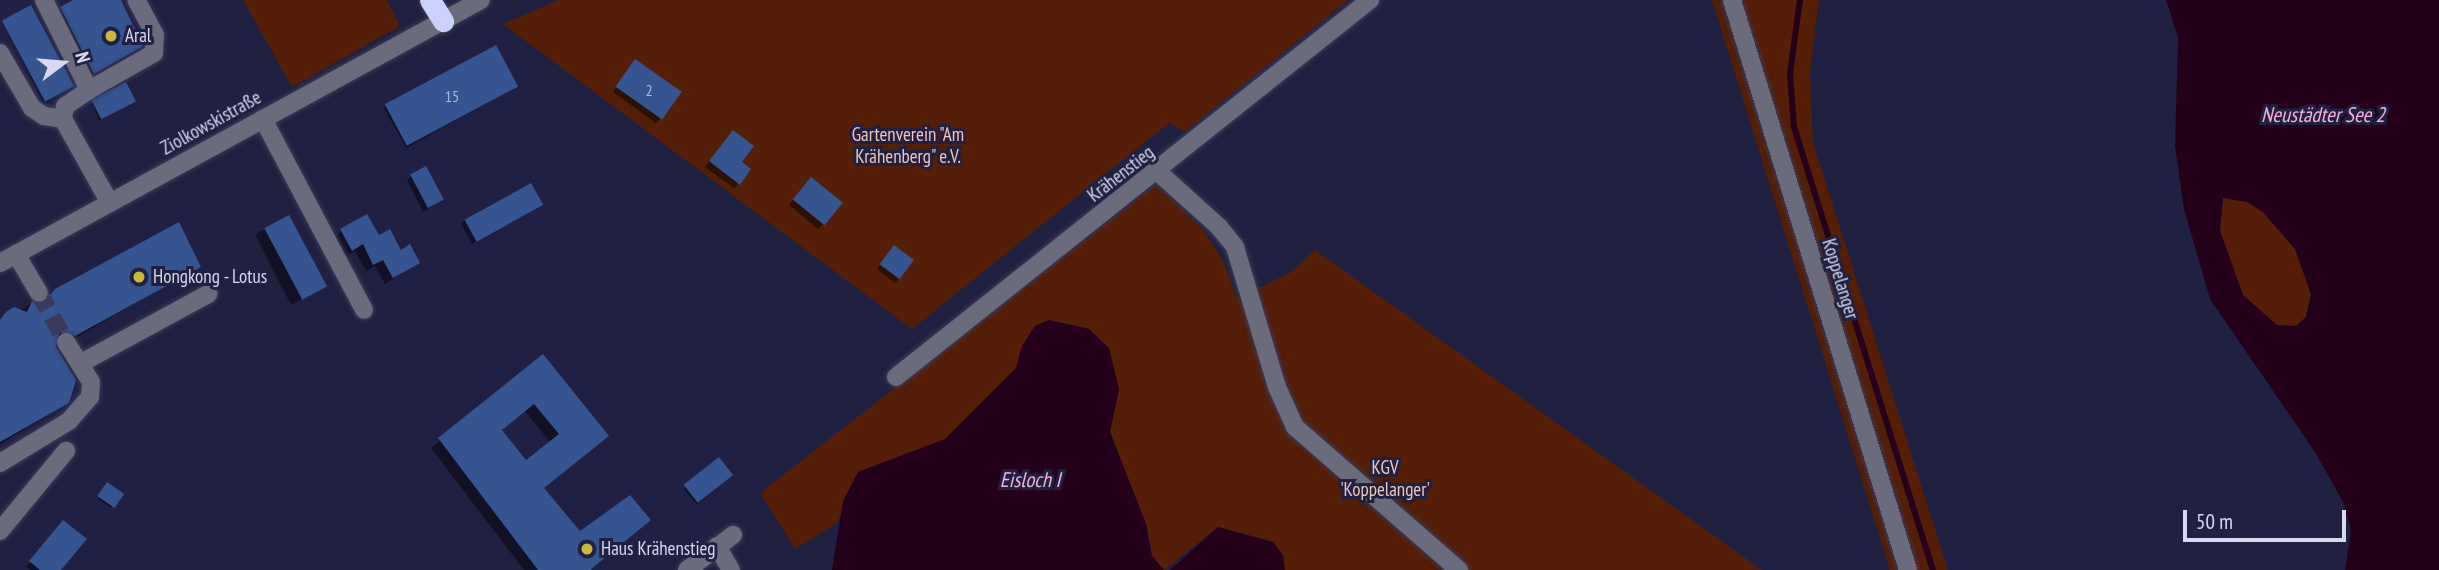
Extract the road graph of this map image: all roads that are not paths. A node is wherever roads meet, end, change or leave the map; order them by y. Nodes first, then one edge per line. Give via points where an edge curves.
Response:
1 (136, 0) edge
2 (430, 0) edge
3 (481, 0) edge
4 (1370, 0) edge
5 (1732, 0) edge
6 (44, 1) edge
7 (443, 21) junction
8 (0, 53) edge
9 (89, 90) junction
10 (63, 119) junction
11 (263, 119) junction
12 (1158, 172) junction
13 (110, 203) junction
14 (8, 259) edge
15 (40, 293) tunnel mouth
16 (208, 294) dead end
17 (364, 310) dead end
18 (66, 342) tunnel mouth
19 (81, 363) junction
20 (896, 377) dead end
21 (66, 451) dead end
22 (0, 463) edge
23 (0, 531) edge
24 (733, 535) dead end
25 (717, 546) junction
26 (687, 570) edge
27 (731, 570) edge
28 (1460, 570) edge
29 (1908, 570) edge

1 - 9 street via 156,37 154,53
2 - 7 highway
3 - 7 street, Ziolkowskistraße
4 - 12 street, Krähenstieg
5 - 29 street, Koppelanger
6 - 9 street
7 - 11 street, Ziolkowskistraße
8 - 10 street via 32,108 44,116
9 - 10 street via 67,104
10 - 13 street
11 - 13 street, Ziolkowskistraße
11 - 17 street
12 - 20 street, Krähenstieg
12 - 28 street via 1220,227 1235,247 1277,387 1295,427
13 - 14 street, Ziolkowskistraße
14 - 15 street
16 - 19 street
18 - 19 street
19 - 22 street via 92,386 83,407 59,428
21 - 23 street
24 - 25 street
25 - 26 street
25 - 27 street

